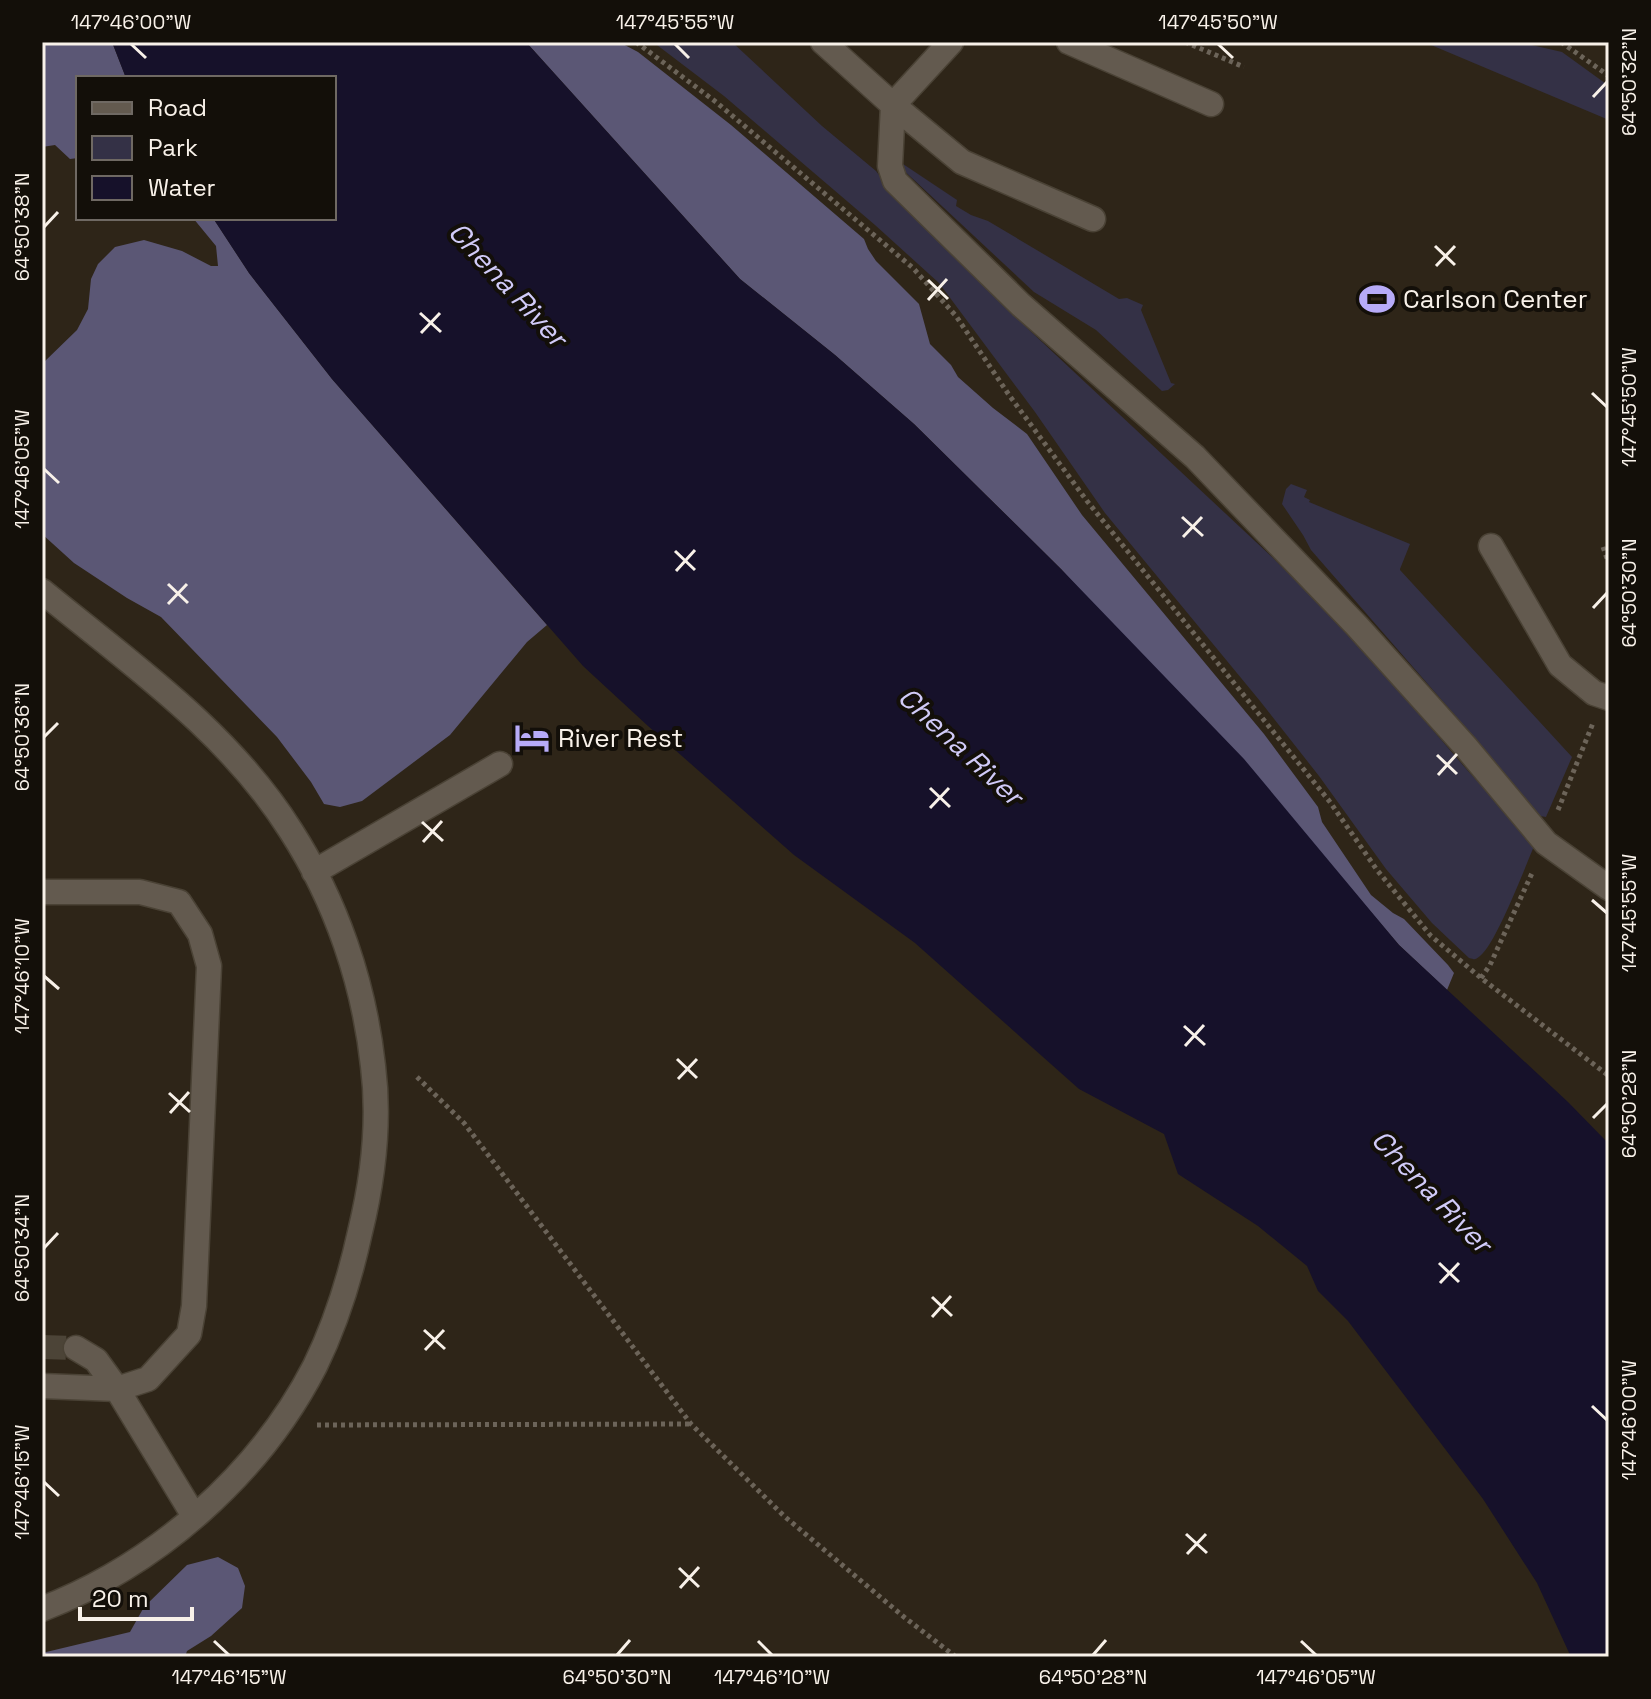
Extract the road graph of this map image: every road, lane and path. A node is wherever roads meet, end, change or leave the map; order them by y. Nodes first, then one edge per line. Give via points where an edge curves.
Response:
1 (636, 42) edge
2 (823, 42) edge
3 (951, 42) edge
4 (1069, 42) edge
5 (1185, 42) edge
6 (1561, 42) edge
7 (1244, 67) dead end
8 (1609, 76) edge
9 (1211, 104) dead end
10 (893, 105) junction
11 (1093, 219) dead end
12 (1491, 546) dead end
13 (1603, 547) dead end
14 (1609, 564) edge
15 (42, 591) edge
16 (1607, 698) edge
17 (500, 764) dead end
18 (1546, 843) junction
19 (314, 872) junction
20 (1609, 888) edge
21 (42, 892) edge
22 (1481, 978) junction
23 (1609, 1076) edge
24 (417, 1077) dead end
25 (76, 1348) tunnel mouth
26 (42, 1386) edge
27 (117, 1389) junction
28 (691, 1424) junction
29 (317, 1425) dead end
30 (194, 1516) junction
31 (42, 1609) edge
32 (956, 1657) edge

1 - 22 path via 716,102 913,268 956,316 1087,501 1330,802 1377,870 1431,936
2 - 10 street
3 - 10 street
4 - 9 street
5 - 7 path
6 - 8 path
10 - 11 street via 962,162
10 - 18 street via 890,166 895,181 1021,305 1195,457 1357,626
12 - 16 street via 1560,665
13 - 14 path
15 - 19 street via 234,755 264,791
16 - 18 path
17 - 19 street
18 - 20 street
18 - 22 path
19 - 30 street via 351,960 374,1067 368,1200 345,1293 315,1365 257,1453
21 - 27 street via 140,892 179,902 200,934 209,966 189,1334 148,1379
22 - 23 path
24 - 28 path via 464,1123
25 - 27 street via 96,1360
26 - 27 street
27 - 30 street
28 - 29 path
28 - 32 path via 784,1516
30 - 31 street via 99,1583

